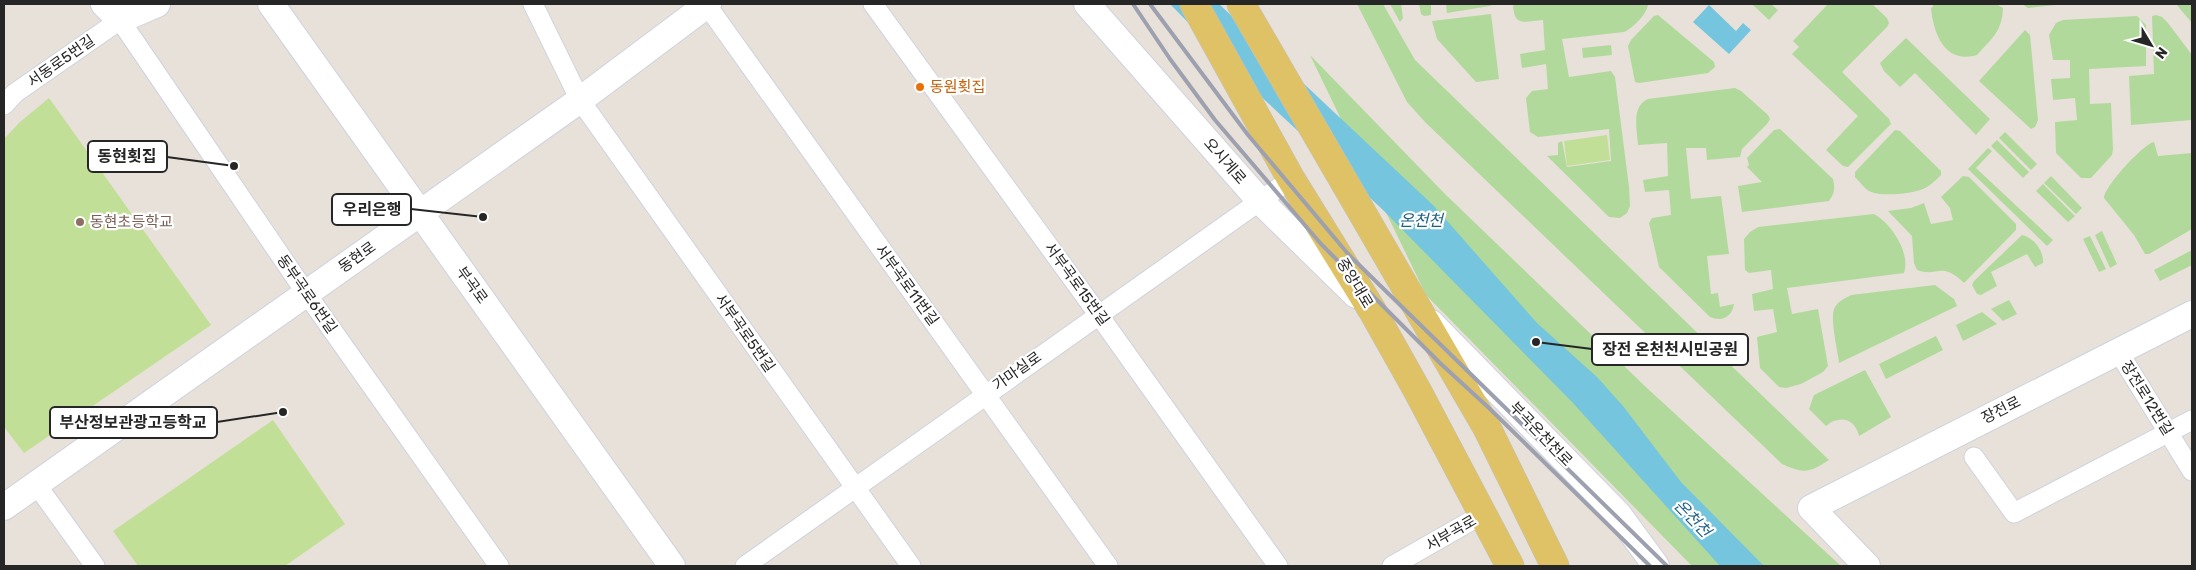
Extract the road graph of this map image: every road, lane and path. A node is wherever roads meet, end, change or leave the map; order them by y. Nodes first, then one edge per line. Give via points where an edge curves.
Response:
1 (157, 4) edge
2 (272, 4) edge
3 (532, 4) edge
4 (707, 4) edge
5 (873, 4) edge
6 (1087, 4) edge
7 (1194, 4) edge
8 (1241, 4) edge
9 (113, 9) edge
10 (580, 100) junction
11 (4, 105) edge
12 (1291, 179) junction
13 (1260, 200) junction
14 (420, 213) junction
15 (306, 293) junction
16 (1418, 309) junction
17 (1372, 310) junction
18 (1098, 314) junction
19 (2192, 314) edge
20 (2118, 351) junction
21 (984, 394) junction
22 (2192, 420) edge
23 (2168, 432) junction
24 (1974, 457) dead end
25 (2192, 471) edge
26 (36, 484) junction
27 (855, 487) junction
28 (4, 507) edge
29 (1483, 514) junction
30 (95, 566) edge
31 (499, 566) edge
32 (672, 566) edge
33 (745, 566) edge
34 (911, 566) edge
35 (1108, 566) edge
36 (1278, 566) edge
37 (1392, 566) edge
38 (1510, 566) edge
39 (1555, 566) edge
40 (1656, 566) edge
41 (1867, 566) edge

1 - 9 street
2 - 14 street, 부곡로
3 - 10 street, 서부곡로5번길
4 - 10 street, 동현로
4 - 21 street, 서부곡로11번길
5 - 18 street, 서부곡로15번길
6 - 13 street, 오시게로
7 - 12 main road, 중앙대로
8 - 16 main road
9 - 11 street, 서동로5번길
9 - 15 street, 동부곡로6번길
10 - 14 street, 동현로
10 - 27 street, 서부곡로5번길
12 - 13 street, 가마실로
12 - 17 main road, 중앙대로
13 - 17 street, 오시게로
13 - 18 street, 가마실로
14 - 15 street, 동현로
14 - 32 street, 부곡로
15 - 26 street, 동현로
15 - 31 street, 동부곡로6번길
16 - 39 main road via 1488,428
16 - 40 street, 부곡온천천로 via 1618,514
17 - 29 main road, 중앙대로
18 - 21 street, 가마실로
18 - 36 street, 서부곡로15번길
19 - 20 street, 장전로
20 - 23 street, 장전로12번길
20 - 41 street, 장전로 via 1812,508
21 - 27 street, 가마실로
21 - 35 street, 서부곡로11번길
22 - 23 street
23 - 24 street via 2014,513
23 - 25 street, 장전로12번길
26 - 28 street, 동현로
26 - 30 street
27 - 33 street, 가마실로
27 - 34 street, 서부곡로5번길
29 - 37 street, 서부곡로
29 - 38 main road, 중앙대로

